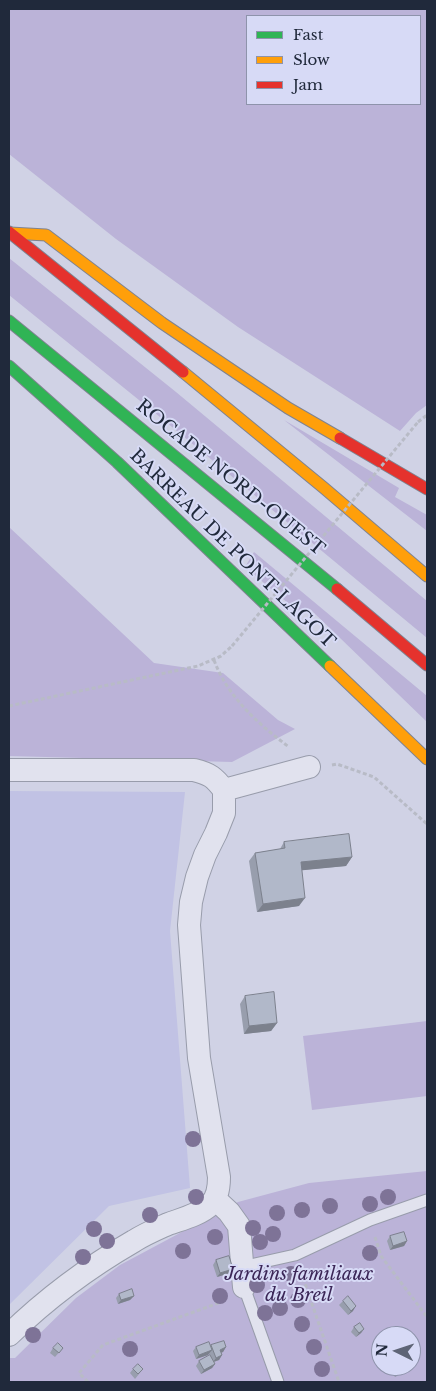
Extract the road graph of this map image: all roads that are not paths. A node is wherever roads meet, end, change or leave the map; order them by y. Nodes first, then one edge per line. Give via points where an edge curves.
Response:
1 (9, 232) edge
2 (9, 321) edge
3 (9, 366) edge
4 (427, 489) edge
5 (427, 576) edge
6 (427, 665) edge
7 (427, 759) edge
8 (305, 768) road end
9 (9, 770) edge
10 (224, 790) junction
11 (215, 1199) junction
12 (427, 1200) edge
13 (244, 1283) junction
14 (9, 1335) edge
15 (278, 1382) edge

1 - 4 highway via 46,235 162,323 288,408
1 - 5 highway via 204,388
2 - 6 highway, ROCADE NORD-OUEST
3 - 7 highway, BARREAU DE PONT-LAGOT via 117,462
8 - 10 street
9 - 10 street via 194,770 215,778
10 - 11 street via 224,813 197,877 189,925 199,1058 219,1177
11 - 13 street via 238,1226
11 - 14 street via 198,1212 135,1240 104,1260 67,1285
12 - 13 lane via 370,1220
13 - 15 lane

